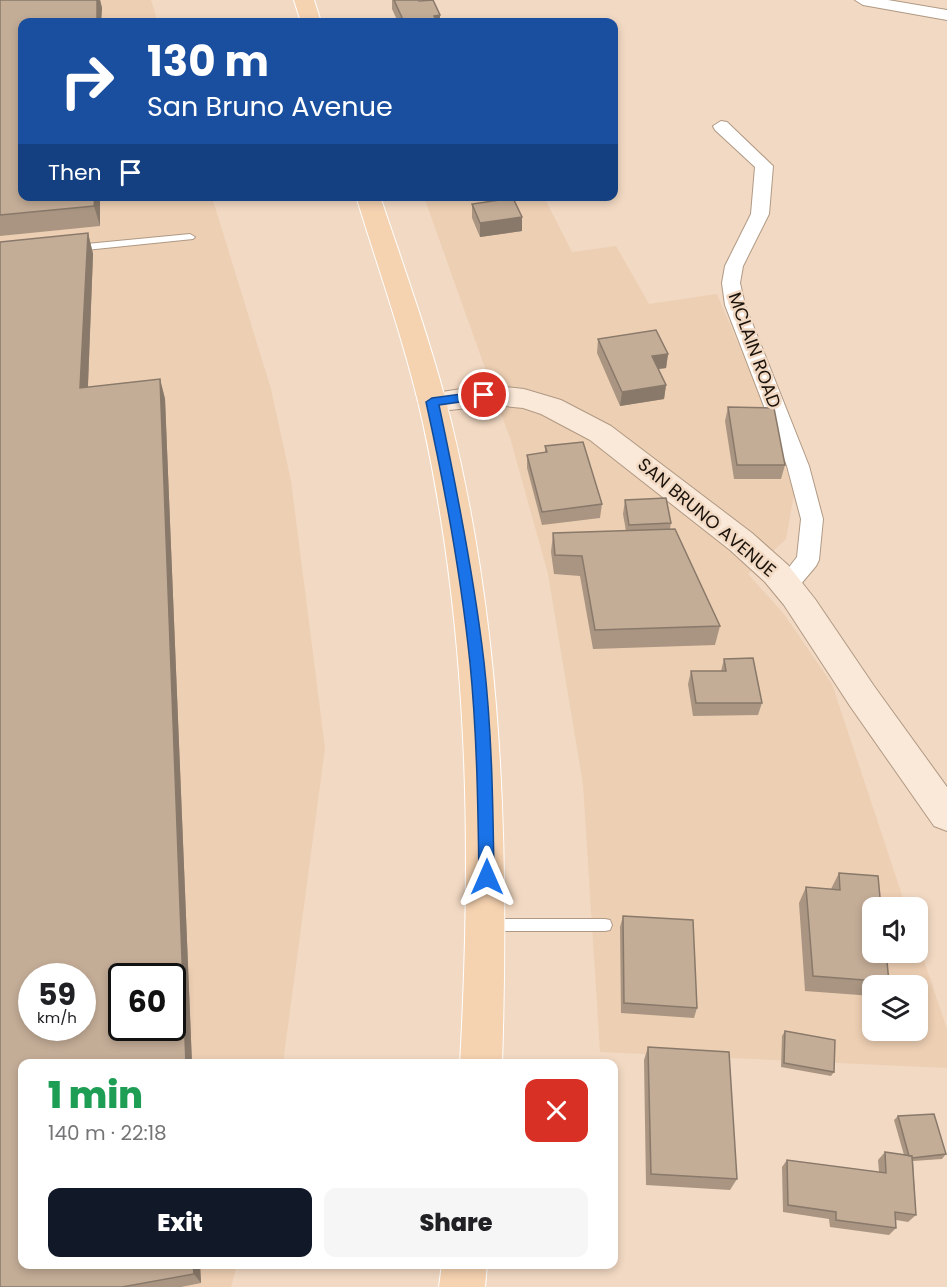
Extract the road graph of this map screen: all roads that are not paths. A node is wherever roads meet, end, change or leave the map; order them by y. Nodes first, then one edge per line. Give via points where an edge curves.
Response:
1 (304, 0) edge
2 (863, 0) edge
3 (947, 15) edge
4 (310, 18) edge
5 (722, 126) dead end
6 (370, 201) edge
7 (190, 237) dead end
8 (71, 248) edge
9 (432, 402) junction
10 (787, 585) junction
11 (947, 815) edge
12 (487, 925) junction
13 (605, 925) dead end
14 (481, 1059) edge
15 (464, 1269) edge
16 (462, 1287) edge

1 - 4 main road
2 - 3 street
5 - 10 street, MCLAIN ROAD via 764,166 760,214 734,266 731,283 735,305 798,466 812,519 808,560
6 - 9 main road
7 - 8 lane
9 - 10 street, SAN BRUNO AVENUE via 484,395 507,397 550,408 588,425 627,450
9 - 12 main road via 455,510 477,663 485,786
10 - 11 street, SAN BRUNO AVENUE via 866,704
12 - 13 lane
12 - 14 main road
15 - 16 main road

